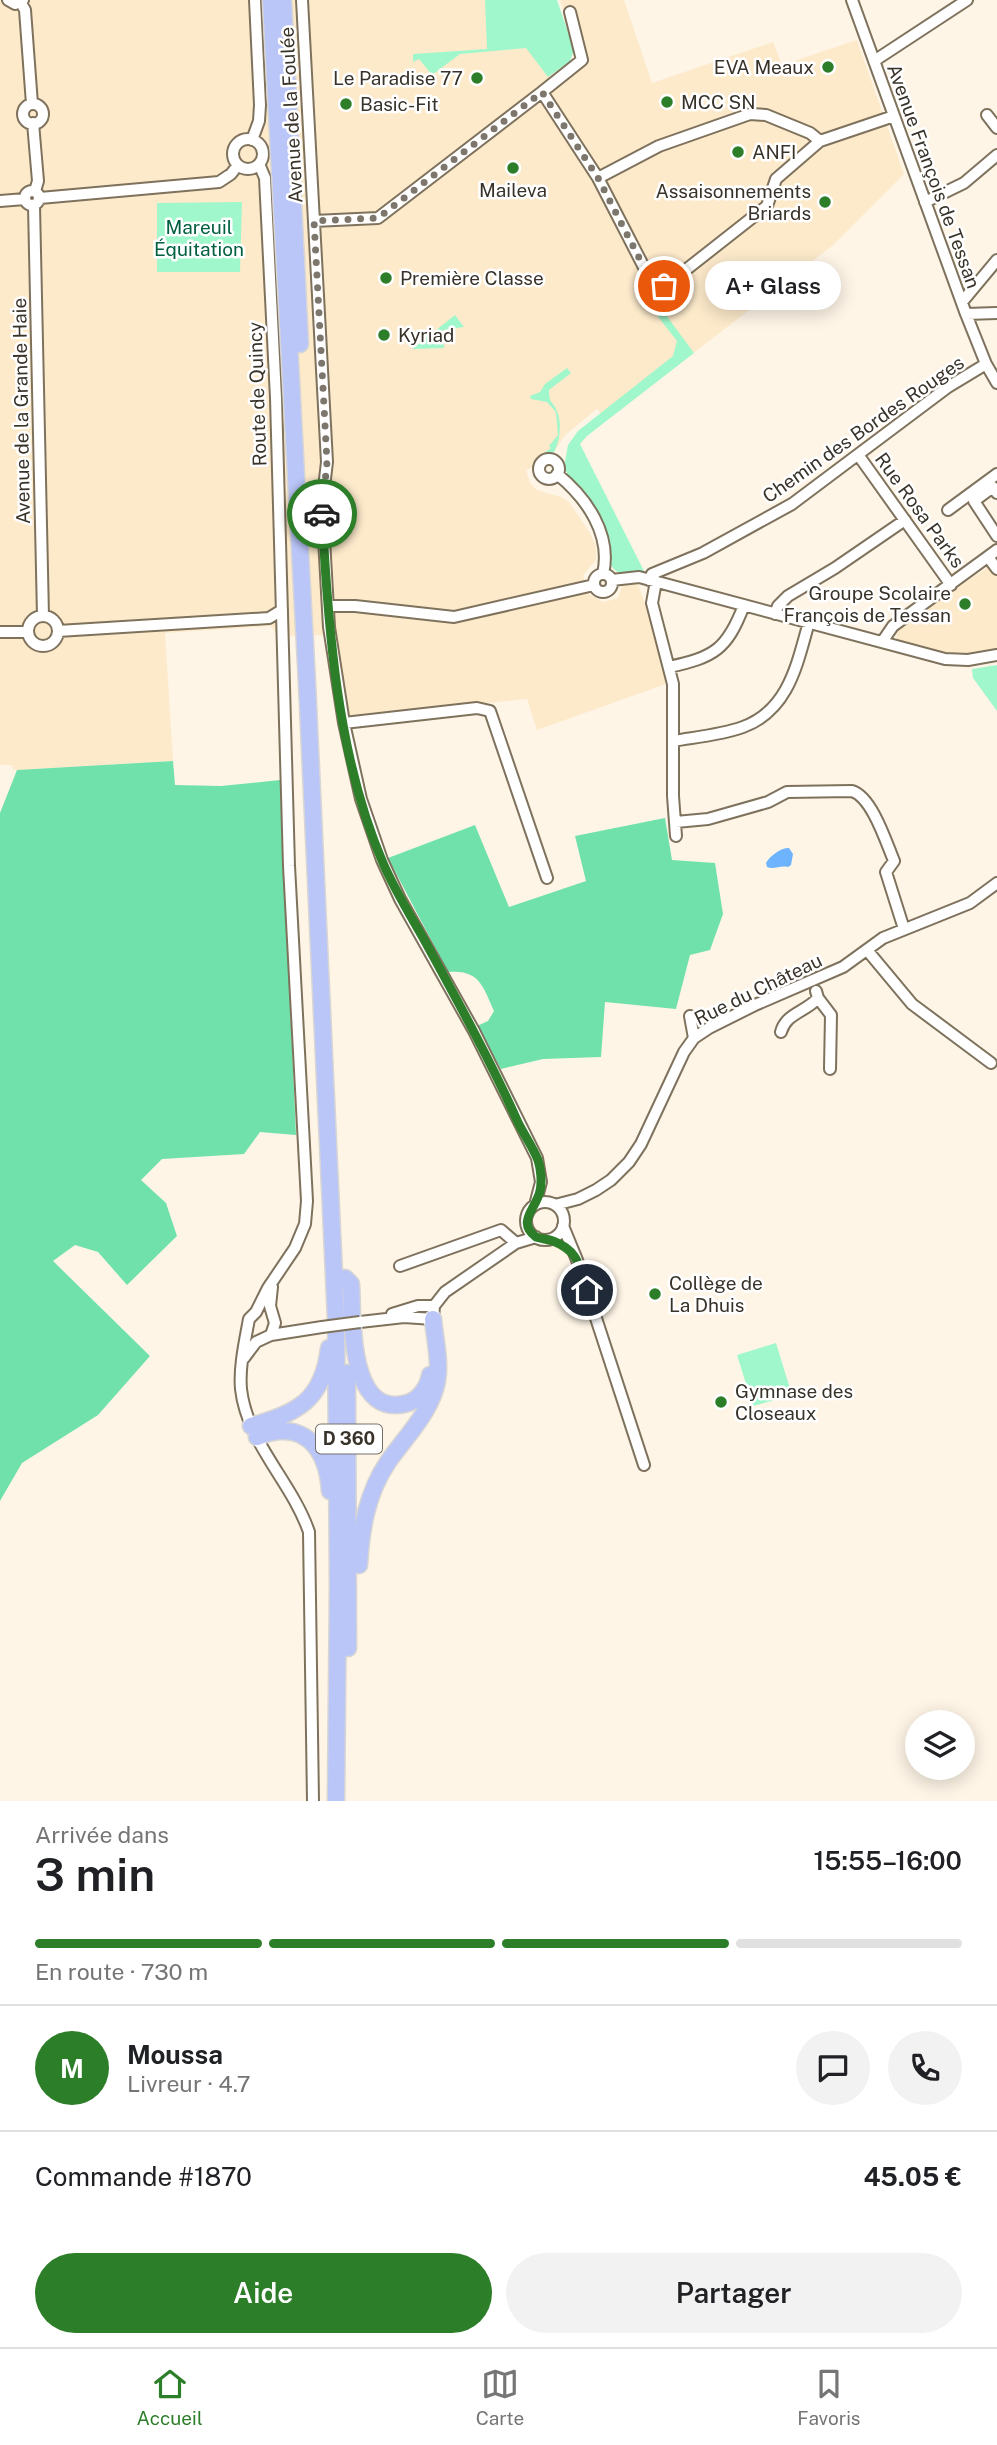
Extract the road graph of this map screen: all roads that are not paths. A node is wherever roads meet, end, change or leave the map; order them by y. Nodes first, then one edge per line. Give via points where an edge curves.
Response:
1 (8, 0) edge
2 (255, 0) edge
3 (271, 0) edge
4 (283, 0) edge
5 (302, 0) edge
6 (852, 0) edge
7 (967, 0) edge
8 (22, 1) edge
9 (570, 12) dead end
10 (874, 61) junction
11 (542, 92) junction
12 (987, 115) dead end
13 (894, 116) junction
14 (997, 128) edge
15 (252, 140) junction
16 (820, 141) junction
17 (997, 155) edge
18 (259, 164) junction
19 (238, 165) junction
20 (598, 178) junction
21 (33, 199) junction
22 (0, 201) edge
23 (925, 202) junction
24 (314, 221) junction
25 (997, 260) edge
26 (962, 302) junction
27 (997, 313) edge
28 (966, 314) junction
29 (986, 364) junction
30 (997, 383) edge
31 (859, 456) junction
32 (557, 474) dead end
33 (997, 474) edge
34 (997, 493) edge
35 (948, 510) dead end
36 (905, 520) junction
37 (997, 536) edge
38 (993, 554) edge
39 (997, 569) edge
40 (607, 577) junction
41 (653, 580) junction
42 (594, 585) junction
43 (951, 585) junction
44 (744, 605) junction
45 (328, 606) junction
46 (282, 610) junction
47 (775, 614) junction
48 (43, 616) junction
49 (269, 618) junction
50 (808, 622) junction
51 (283, 624) junction
52 (58, 631) junction
53 (0, 632) edge
54 (27, 632) junction
55 (882, 642) junction
56 (997, 655) edge
57 (669, 667) junction
58 (344, 723) junction
59 (673, 741) junction
60 (676, 822) junction
61 (676, 836) dead end
62 (547, 878) dead end
63 (997, 883) edge
64 (904, 929) junction
65 (867, 950) junction
66 (813, 982) junction
67 (818, 998) junction
68 (690, 1016) dead end
69 (781, 1032) dead end
70 (694, 1038) junction
71 (991, 1063) dead end
72 (830, 1069) dead end
73 (541, 1182) junction
74 (535, 1205) junction
75 (554, 1205) junction
76 (527, 1223) junction
77 (564, 1227) junction
78 (536, 1237) junction
79 (549, 1239) junction
80 (516, 1243) junction
81 (571, 1250) junction
82 (400, 1266) dead end
83 (275, 1278) junction
84 (345, 1278) junction
85 (256, 1312) junction
86 (433, 1312) junction
87 (273, 1317) junction
88 (329, 1323) junction
89 (248, 1328) junction
90 (309, 1329) junction
91 (267, 1337) junction
92 (435, 1348) junction
93 (243, 1360) junction
94 (254, 1431) junction
95 (644, 1465) dead end
96 (338, 1585) junction
97 (349, 1600) junction
98 (313, 1801) edge
99 (336, 1801) edge
100 (346, 1801) edge

1 - 8 street via 12,4
2 - 15 street via 261,105
3 - 88 highway, D 360 via 308,697
4 - 84 highway, D 360
5 - 24 street, Avenue de la Foulée
6 - 10 street, Avenue François de Tessan
7 - 10 street
8 - 21 street, Avenue de la Grande Haie via 32,104 23,115 33,123 37,181
9 - 11 street via 582,60
10 - 13 street, Avenue François de Tessan
11 - 20 street
11 - 24 street via 378,218
12 - 14 street
13 - 16 street
13 - 23 street, Avenue François de Tessan
15 - 18 street via 262,150
15 - 19 street via 235,147 233,157
16 - 20 street via 766,115 750,114 659,146
16 - 20 street via 776,179 767,206 664,286 649,277
17 - 23 street via 964,183
18 - 19 street via 247,169
18 - 46 street, Route de Quincy via 265,178
19 - 21 street via 219,182
21 - 22 street
21 - 48 street, Avenue de la Grande Haie
23 - 26 street, Avenue François de Tessan
24 - 45 street, Avenue de la Foulée via 327,462 322,504
25 - 26 street
26 - 28 street, Avenue François de Tessan
27 - 28 street
28 - 29 street, Avenue François de Tessan
29 - 30 street, Avenue François de Tessan
29 - 31 street, Chemin des Bordes Rouges via 948,387
31 - 36 street, Rue Rosa Parks
31 - 41 street, Chemin des Bordes Rouges via 792,504 703,554 652,574
32 - 40 street via 598,525
33 - 35 street
34 - 37 street via 993,487 974,501
36 - 43 street, Rue Rosa Parks
36 - 47 street via 788,596
38 - 39 street
38 - 43 street
40 - 41 street
40 - 42 street via 597,577
40 - 42 street via 611,589 597,590
41 - 44 street
41 - 57 street via 652,603
42 - 45 street via 454,617
43 - 55 street via 892,626
44 - 47 street
44 - 57 street via 731,635 716,651 701,660
45 - 58 street, Avenue de la Foulée
46 - 49 street
46 - 51 street, Route de Quincy
47 - 50 street
48 - 52 street via 52,619
48 - 54 street via 34,619
49 - 51 street
49 - 52 street
50 - 55 street
50 - 59 street via 790,684 766,715 743,727
51 - 83 street, Route de Quincy via 289,866 307,1201 305,1224
52 - 54 street via 44,647 31,641
53 - 54 street
55 - 56 street via 945,659
57 - 59 street
58 - 62 street via 490,711
58 - 73 street, Avenue de la Foulée via 361,799 382,860 537,1158
59 - 60 street
60 - 61 street
60 - 64 street via 708,819 787,792 858,792 894,861 886,872
63 - 64 street, Rue du Château via 970,904
64 - 65 street, Rue du Château
65 - 66 street, Rue du Château
65 - 71 street via 912,1004
66 - 67 street
66 - 70 street, Rue du Château
67 - 69 street via 789,1017
67 - 72 street via 831,1015
68 - 70 street
70 - 75 street, Rue du Château via 629,1162 596,1189
73 - 74 street
73 - 75 street, Avenue de la Foulée
74 - 75 street
74 - 76 street
75 - 77 street via 563,1214
76 - 78 street
76 - 80 street
77 - 79 street
77 - 81 street
78 - 79 street
78 - 80 street
79 - 81 street
80 - 82 street via 501,1230
80 - 86 street via 445,1293
81 - 95 street
83 - 85 street, Route de Quincy
83 - 87 street via 270,1296
84 - 92 highway via 351,1284 360,1373 374,1398 386,1404 414,1401 429,1380
84 - 97 highway, D 360
85 - 87 street
85 - 89 street
86 - 88 street, bridge
86 - 92 highway
87 - 90 street via 289,1327
87 - 91 street via 275,1328
88 - 90 street
88 - 94 highway via 326,1366 312,1397
88 - 96 highway, D 360
89 - 91 street via 254,1336
89 - 93 street
90 - 91 street
91 - 93 street via 256,1342
92 - 97 highway via 438,1376 431,1399 386,1464 368,1503 356,1589
93 - 94 street via 241,1388
94 - 96 highway via 303,1435 321,1454 330,1485 332,1577
94 - 98 street via 301,1509 309,1532
96 - 99 highway, D 360
97 - 100 highway, D 360

